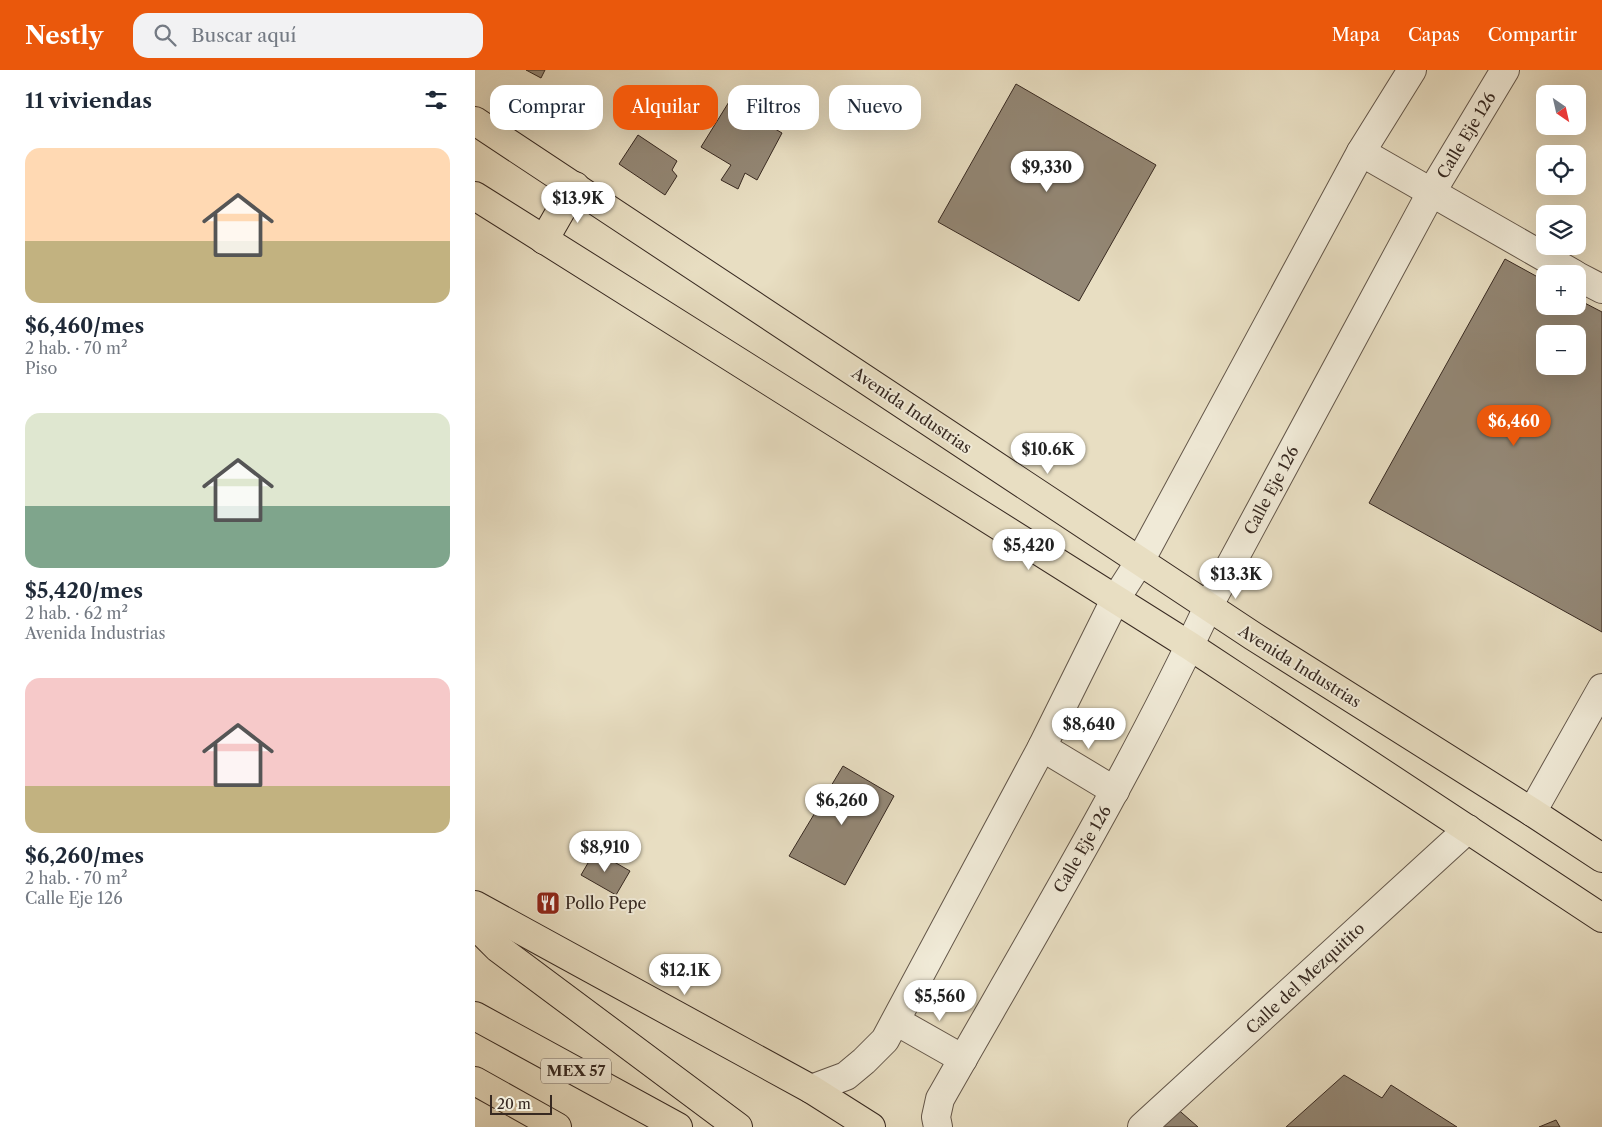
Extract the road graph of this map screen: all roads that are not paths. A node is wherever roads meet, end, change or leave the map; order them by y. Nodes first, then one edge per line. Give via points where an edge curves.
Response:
1 (1412, 70) edge
2 (1505, 70) edge
3 (475, 121) edge
4 (1361, 152) junction
5 (575, 186) junction
6 (1431, 193) junction
7 (475, 196) edge
8 (544, 240) junction
9 (1558, 265) edge
10 (1586, 281) edge
11 (1602, 289) edge
12 (1139, 561) junction
13 (1115, 600) junction
14 (1208, 607) junction
15 (1190, 646) junction
16 (1602, 688) edge
17 (1042, 746) junction
18 (1115, 791) junction
19 (1532, 812) junction
20 (1468, 829) junction
21 (1602, 858) edge
22 (475, 905) edge
23 (1602, 918) edge
24 (475, 925) edge
25 (475, 1016) edge
26 (896, 1021) junction
27 (963, 1059) junction
28 (475, 1081) edge
29 (811, 1089) junction
30 (557, 1127) edge
31 (677, 1127) edge
32 (737, 1127) edge
33 (871, 1127) edge
34 (938, 1127) edge
35 (1142, 1127) edge

1 - 4 street
2 - 6 street, Calle Eje 126
3 - 5 main road, Avenida Industrias
4 - 6 street
4 - 12 street
5 - 8 main road
5 - 12 main road, Avenida Industrias
6 - 9 street
6 - 14 street, Calle Eje 126
7 - 8 main road
8 - 13 main road
10 - 11 street
12 - 13 street
12 - 14 main road, Avenida Industrias
13 - 15 main road
13 - 17 street
14 - 15 street, Calle Eje 126
14 - 19 main road, Avenida Industrias
15 - 18 street, Calle Eje 126
15 - 20 main road
16 - 19 street
17 - 18 street
17 - 26 street
18 - 27 street, Calle Eje 126
19 - 21 main road, Avenida Industrias
20 - 23 main road
20 - 35 street, Calle del Mezquitito
22 - 29 main road
24 - 32 main road via 499,948
25 - 31 main road, MEX 57
26 - 27 street
26 - 29 street via 885,1040 846,1076
27 - 34 street, Calle Eje 126 via 940,1099 936,1117
28 - 30 main road
29 - 33 main road

